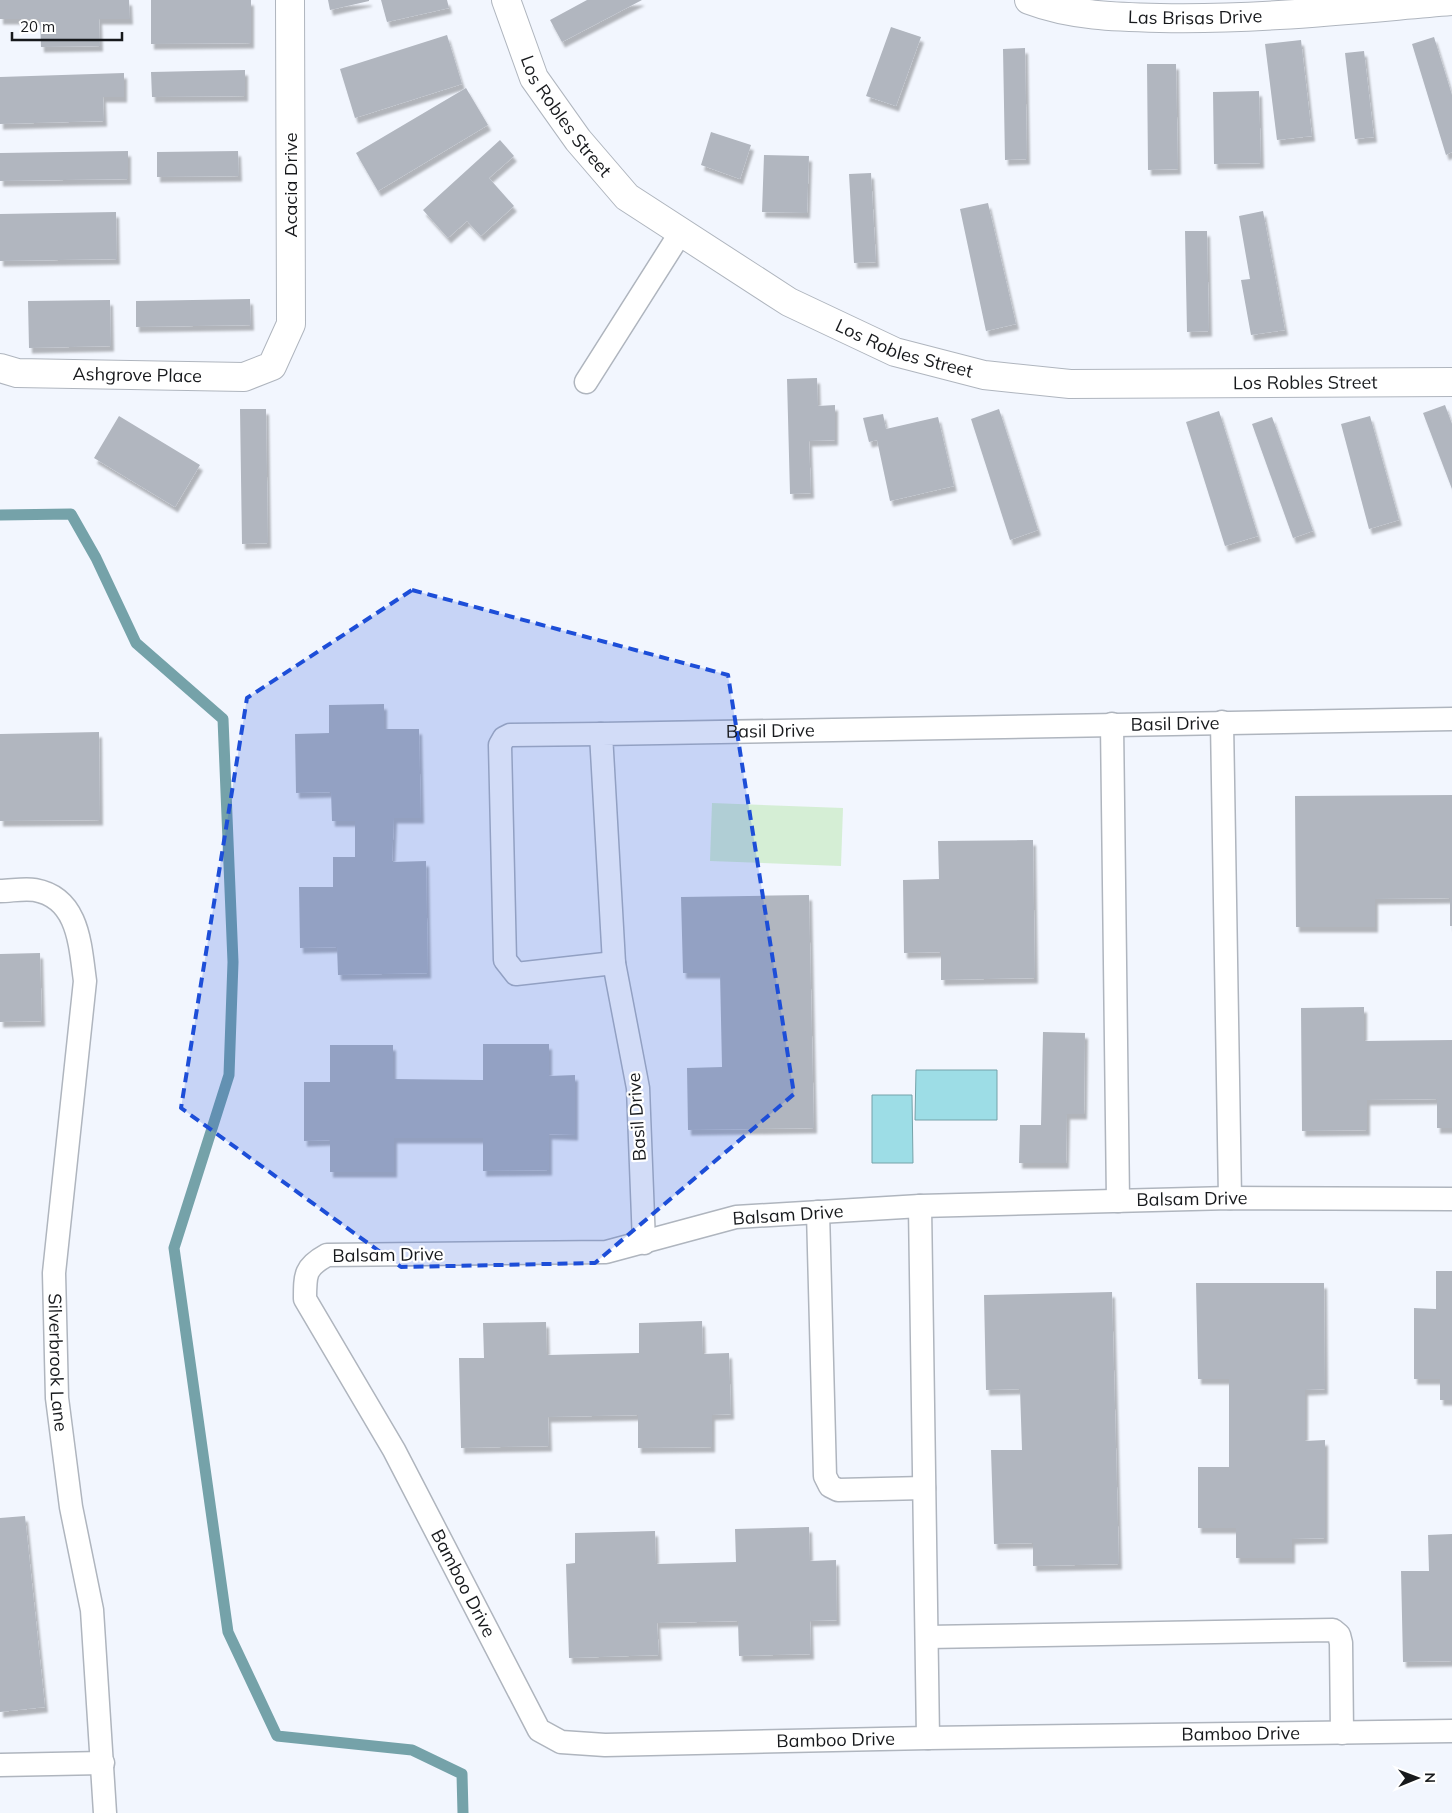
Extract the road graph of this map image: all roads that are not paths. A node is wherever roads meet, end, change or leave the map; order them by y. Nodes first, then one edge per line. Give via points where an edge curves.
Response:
1 (290, 0) edge
2 (506, 0) edge
3 (1029, 0) edge
4 (1452, 1) edge
5 (681, 232) junction
6 (272, 366) joint
7 (0, 368) edge
8 (586, 382) dead end
9 (1452, 382) edge
10 (1452, 719) edge
11 (1222, 722) junction
12 (1112, 724) junction
13 (601, 734) junction
14 (0, 891) edge
15 (614, 963) junction
16 (1230, 1198) junction
17 (1452, 1199) edge
18 (1118, 1201) junction
19 (920, 1206) junction
20 (818, 1212) junction
21 (644, 1243) junction
22 (394, 1450) joint
23 (924, 1488) junction
24 (927, 1637) junction
25 (1452, 1731) edge
26 (1342, 1732) junction
27 (928, 1738) junction
28 (103, 1763) junction
29 (0, 1765) edge
30 (104, 1813) edge

1 - 6 street, Acacia Drive via 291,324
2 - 5 street, Los Robles Street via 534,78 578,140 627,197
3 - 4 street, Las Brisas Drive via 1055,10 1125,17 1218,19
5 - 8 lane
5 - 9 street, Los Robles Street via 789,302 895,352 984,375 1070,384
6 - 7 street, Ashgrove Place via 244,377 17,373
10 - 11 lane, Basil Drive
11 - 12 lane, Basil Drive
11 - 16 lane
12 - 13 lane, Basil Drive
12 - 18 lane
13 - 15 lane, Basil Drive
13 - 15 lane via 510,736 504,738 500,745 506,960 516,974
14 - 28 lane, Silverbrook Lane via 35,890 61,900 78,934 85,980 54,1273 57,1398 71,1507 92,1610
15 - 21 lane, Basil Drive via 638,1088
16 - 17 lane, Balsam Drive
16 - 18 lane, Balsam Drive
18 - 19 lane, Balsam Drive
19 - 20 lane, Balsam Drive
19 - 23 lane
20 - 21 lane, Balsam Drive via 736,1217
20 - 23 lane via 824,1476 830,1486 838,1490
21 - 22 lane, Balsam Drive via 606,1252 327,1255 311,1264 305,1278 305,1299
22 - 27 lane, Bamboo Drive via 539,1730 561,1742 605,1745
23 - 24 lane
24 - 26 lane via 1332,1630 1339,1635 1341,1643
24 - 27 lane
25 - 26 lane, Bamboo Drive
26 - 27 lane, Bamboo Drive
28 - 29 lane
28 - 30 lane, Silverbrook Lane

